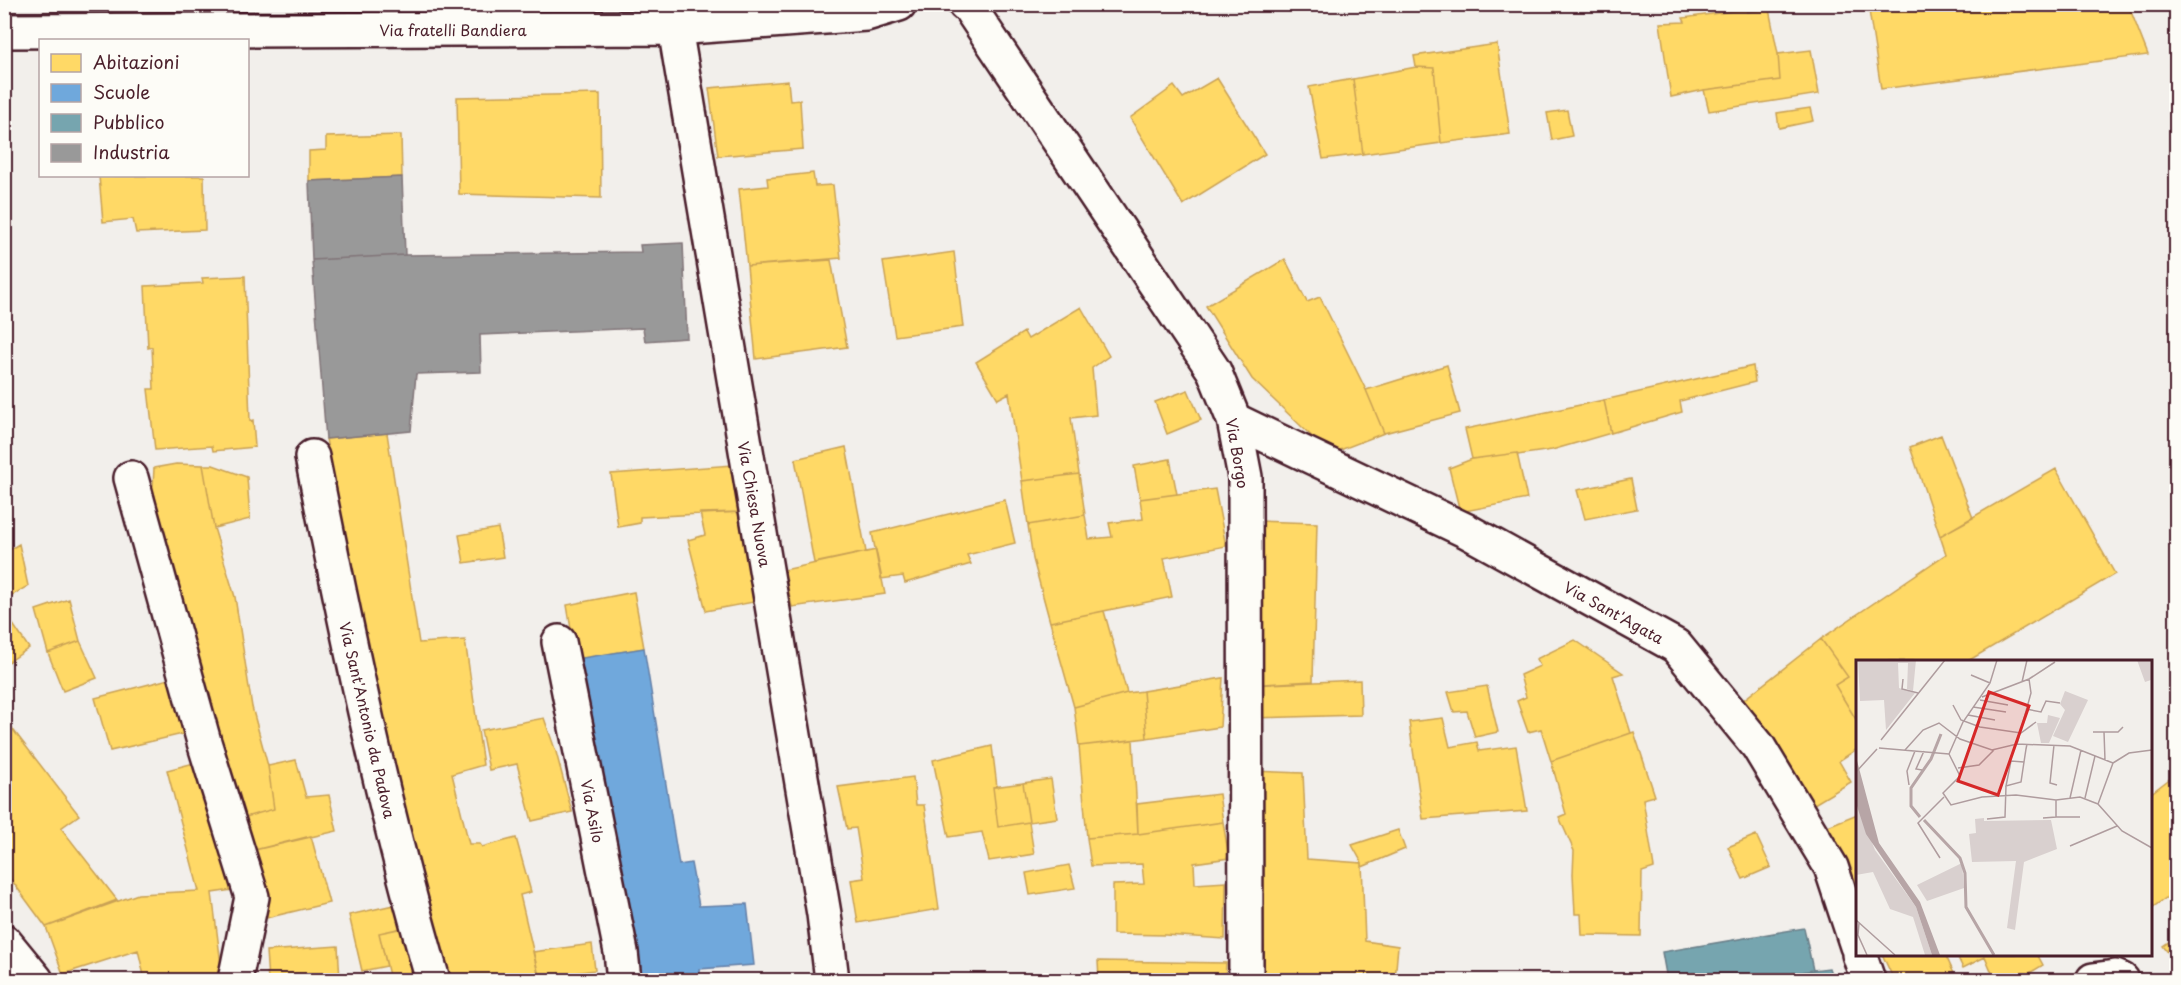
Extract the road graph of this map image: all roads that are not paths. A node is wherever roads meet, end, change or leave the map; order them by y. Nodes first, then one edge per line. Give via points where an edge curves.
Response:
1 (899, 4) edge
2 (965, 4) edge
3 (671, 16) edge
4 (329, 17) edge
5 (81, 18) edge
6 (4, 31) edge
7 (1234, 420) junction
8 (312, 457) dead end
9 (131, 477) dead end
10 (559, 642) dead end
11 (4, 941) edge
12 (1856, 943) edge
13 (1859, 955) edge
14 (36, 981) edge
15 (235, 981) edge
16 (433, 981) edge
17 (624, 981) edge
18 (832, 981) edge
19 (1246, 981) edge
20 (1868, 981) edge
21 (2093, 981) edge
22 (2122, 981) edge

1 - 3 street, Via fratelli Bandiera via 866,14
2 - 7 street, Via Borgo via 1214,371
3 - 4 street, Via fratelli Bandiera
3 - 18 street, Via Chiesa Nuova
4 - 5 street, Via fratelli Bandiera
5 - 6 street, Via fratelli Bandiera
7 - 12 street, Via Sant'Agata via 1467,531 1676,646 1758,746 1819,846 1831,867
7 - 19 street, Via Borgo via 1245,477
8 - 16 street, Via Sant'Antonio da Padova via 346,630
9 - 15 street via 204,742 252,897
10 - 17 street, Via Asilo
11 - 14 street
13 - 20 street
21 - 22 street via 2115,977

